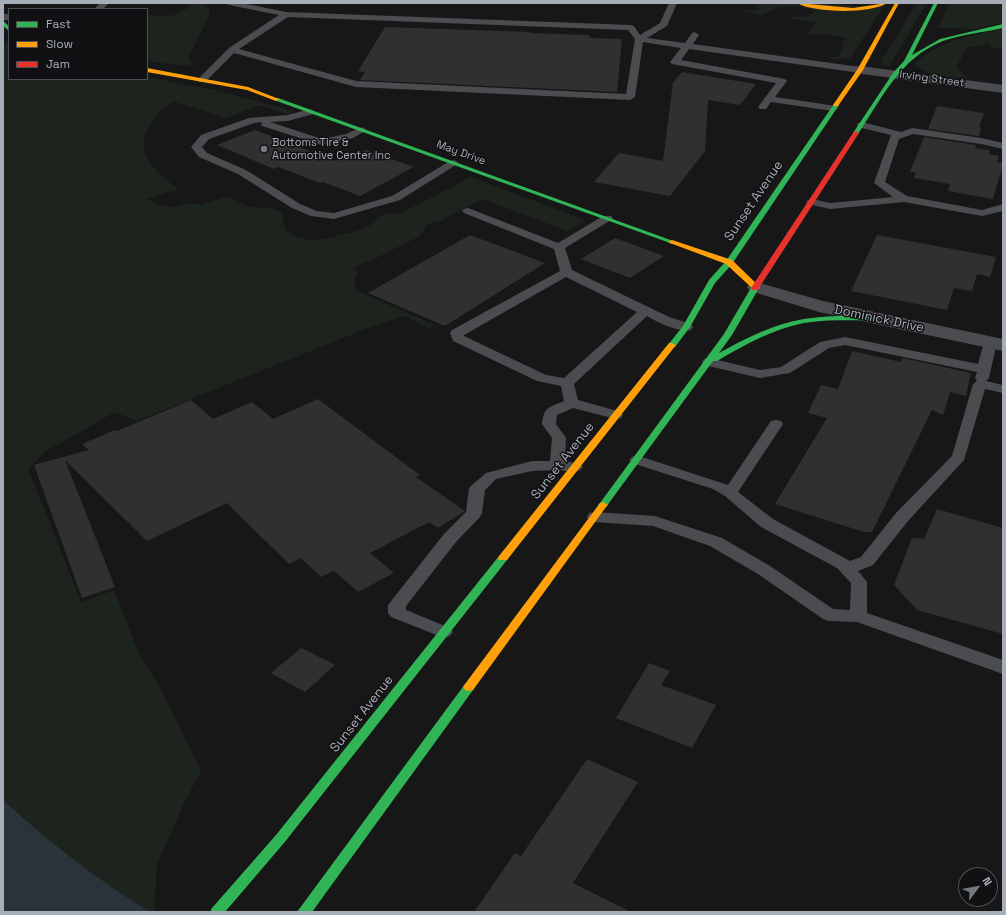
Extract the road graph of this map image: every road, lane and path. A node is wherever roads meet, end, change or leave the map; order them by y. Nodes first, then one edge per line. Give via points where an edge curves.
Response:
1 (673, 3) edge
2 (799, 3) edge
3 (885, 3) edge
4 (897, 3) edge
5 (936, 3) edge
6 (234, 4) edge
7 (286, 14) junction
8 (1003, 26) edge
9 (695, 35) dead end
10 (639, 39) junction
11 (687, 45) junction
12 (232, 50) junction
13 (906, 62) junction
14 (148, 70) edge
15 (860, 70) junction
16 (895, 74) junction
17 (202, 80) junction
18 (1003, 89) edge
19 (770, 98) junction
20 (763, 107) dead end
21 (833, 108) junction
22 (310, 112) junction
23 (253, 120) junction
24 (862, 125) junction
25 (362, 130) junction
26 (902, 135) junction
27 (1003, 146) edge
28 (454, 163) junction
29 (904, 199) junction
30 (812, 202) junction
31 (1003, 208) edge
32 (468, 210) dead end
33 (607, 218) junction
34 (559, 246) junction
35 (729, 262) junction
36 (566, 272) junction
37 (756, 287) junction
38 (646, 310) junction
39 (875, 318) junction
40 (686, 326) junction
41 (997, 343) edge
42 (709, 362) junction
43 (982, 377) junction
44 (567, 383) junction
45 (1003, 389) edge
46 (572, 403) junction
47 (616, 415) junction
48 (776, 424) dead end
49 (637, 460) junction
50 (557, 465) junction
51 (575, 467) junction
52 (730, 492) junction
53 (595, 517) junction
54 (847, 569) junction
55 (858, 616) junction
56 (444, 632) junction
57 (1003, 667) edge
58 (305, 911) edge
59 (217, 912) edge

1 - 10 lane via 664,24
2 - 3 main road via 850,10 866,9
4 - 15 main road, Sunset Avenue
5 - 13 main road
6 - 7 lane
7 - 10 lane via 631,28
7 - 12 lane
8 - 13 main road via 942,40
9 - 11 lane
10 - 11 lane
10 - 12 lane via 630,97 356,84
11 - 15 lane
11 - 19 lane via 675,62 782,82
12 - 17 lane
13 - 16 main road
14 - 17 main road, May Drive
15 - 16 street, Irving Street
15 - 21 main road, Sunset Avenue
16 - 18 street, Irving Street
16 - 24 main road
17 - 22 main road, May Drive via 248,90
19 - 20 lane
19 - 21 lane
21 - 35 main road, Sunset Avenue
22 - 23 lane via 288,118
22 - 25 main road, May Drive
23 - 25 lane via 322,142 349,136
23 - 28 lane via 205,138 196,147 203,155 242,172 296,206 315,214 334,216 396,198
24 - 26 lane
24 - 30 main road
25 - 28 main road, May Drive
26 - 27 lane via 912,131
26 - 29 lane via 896,137 879,183
28 - 33 main road, May Drive
29 - 30 lane via 830,206
29 - 31 lane via 982,213
30 - 37 main road
32 - 34 lane
33 - 34 lane
33 - 35 main road, May Drive
34 - 36 lane
35 - 37 main road, May Drive
35 - 40 main road, Sunset Avenue via 712,282
36 - 38 lane
36 - 44 lane via 457,333 458,338 542,378
37 - 39 street, Dominick Drive via 819,306
37 - 42 main road via 728,336
38 - 40 lane via 664,320
38 - 44 lane
39 - 41 street, Dominick Drive
39 - 42 main road via 823,319 790,324 759,335
40 - 47 main road, Sunset Avenue
41 - 43 lane
42 - 43 lane via 760,374 784,370 825,345 845,340
42 - 49 main road
43 - 45 lane
43 - 54 lane via 959,457 902,517 867,561
44 - 46 lane
46 - 47 lane
46 - 50 lane via 550,413 549,424 559,438
47 - 51 main road, Sunset Avenue
48 - 52 lane
49 - 52 lane
49 - 53 main road
50 - 51 lane
50 - 56 lane via 532,466 491,476 477,488 474,513 450,538 397,605 397,613
51 - 56 main road, Sunset Avenue
52 - 54 lane via 767,523 843,564
53 - 55 lane via 655,521 716,542 764,570 829,614
53 - 58 main road
54 - 55 lane via 859,582
55 - 57 lane
56 - 59 main road, Sunset Avenue via 248,877

